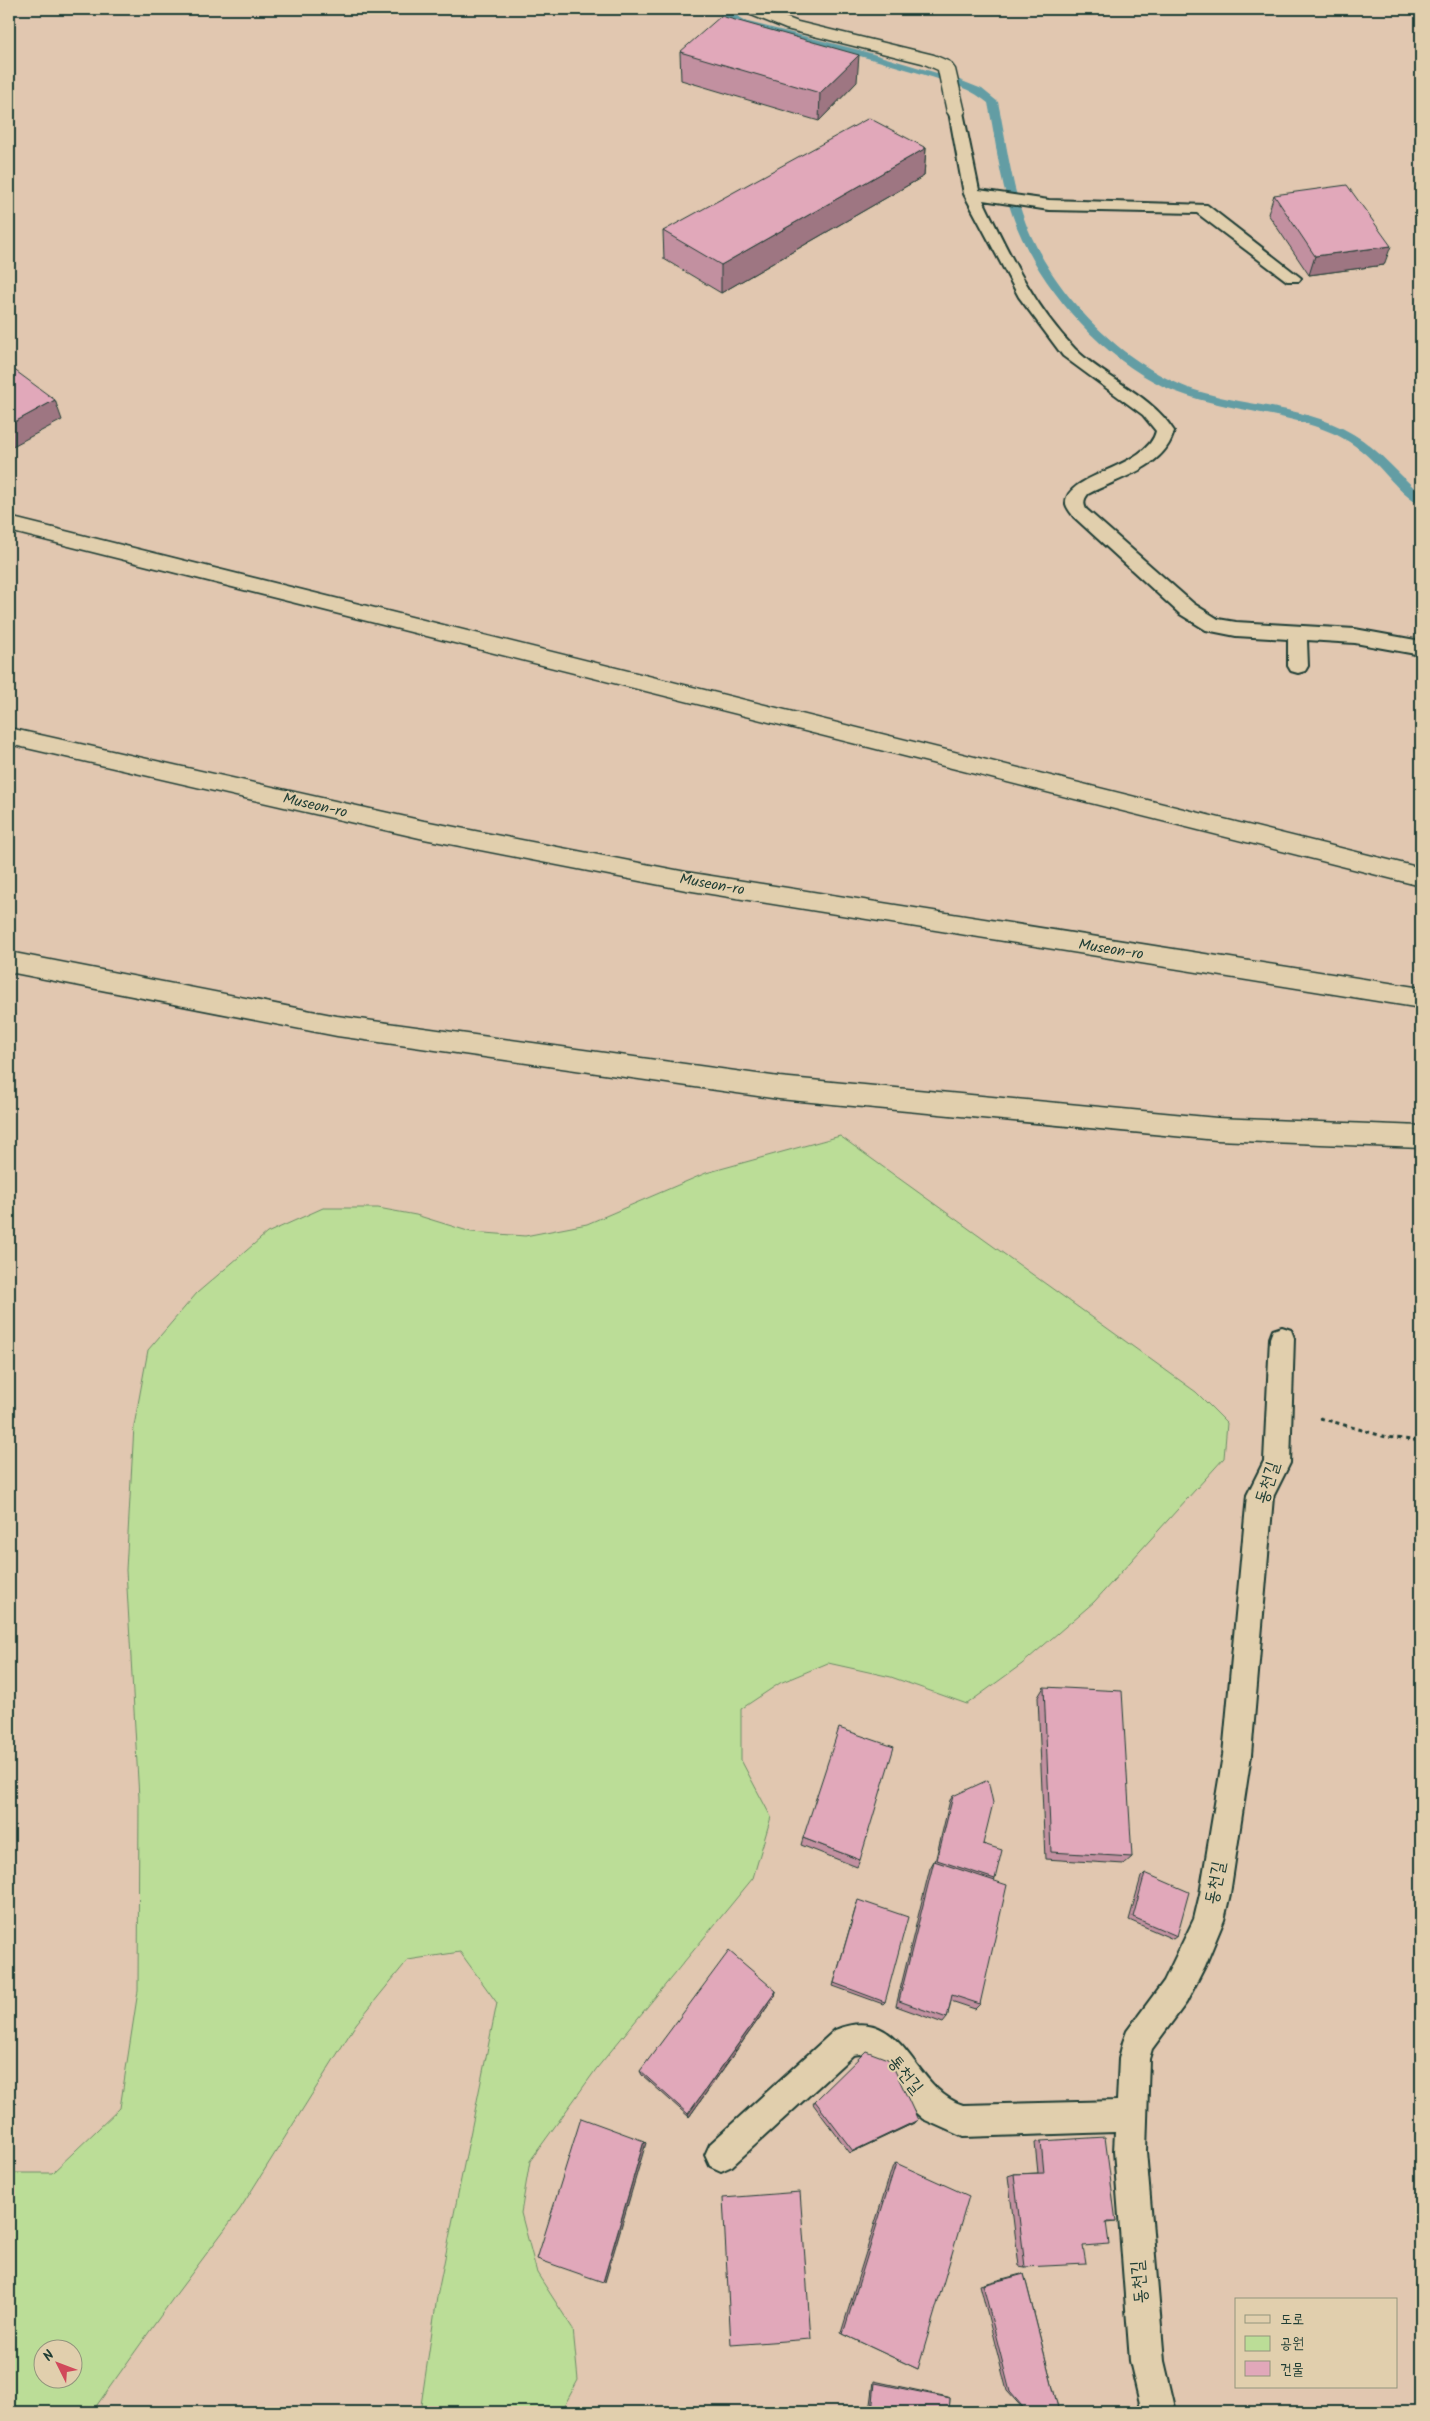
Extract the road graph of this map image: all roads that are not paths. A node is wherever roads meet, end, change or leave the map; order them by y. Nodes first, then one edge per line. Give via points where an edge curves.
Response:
1 (750, 9) edge
2 (956, 112) joint
3 (980, 195) junction
4 (1293, 278) dead end
5 (12, 523) edge
6 (1297, 633) junction
7 (1421, 648) edge
8 (1298, 666) dead end
9 (9, 736) edge
10 (1421, 877) edge
11 (9, 962) edge
12 (1421, 998) edge
13 (1421, 1137) edge
14 (1282, 1338) dead end
15 (1130, 2116) junction
16 (721, 2154) dead end
17 (1159, 2412) edge

1 - 2 street via 792,26 928,59 944,66
2 - 3 lane
3 - 4 lane via 1049,205 1201,208
3 - 6 lane via 1002,255 1062,344 1082,363 1155,416 1165,431 1163,444 1152,456 1082,490 1074,505 1201,619 1224,627
5 - 10 street
6 - 7 lane via 1355,636
6 - 8 lane
9 - 12 street, Museon-ro via 424,830 686,881
11 - 13 street via 337,1026 779,1088 1217,1129
14 - 15 lane, 동천길 via 1277,1462 1260,1495 1237,1755 1215,1894 1194,1955 1175,1992 1138,2042
15 - 16 lane, 통천길 via 963,2121 940,2112 926,2101 897,2061 880,2046 867,2039 855,2038 846,2041
15 - 17 lane, 동천길 via 1147,2361

